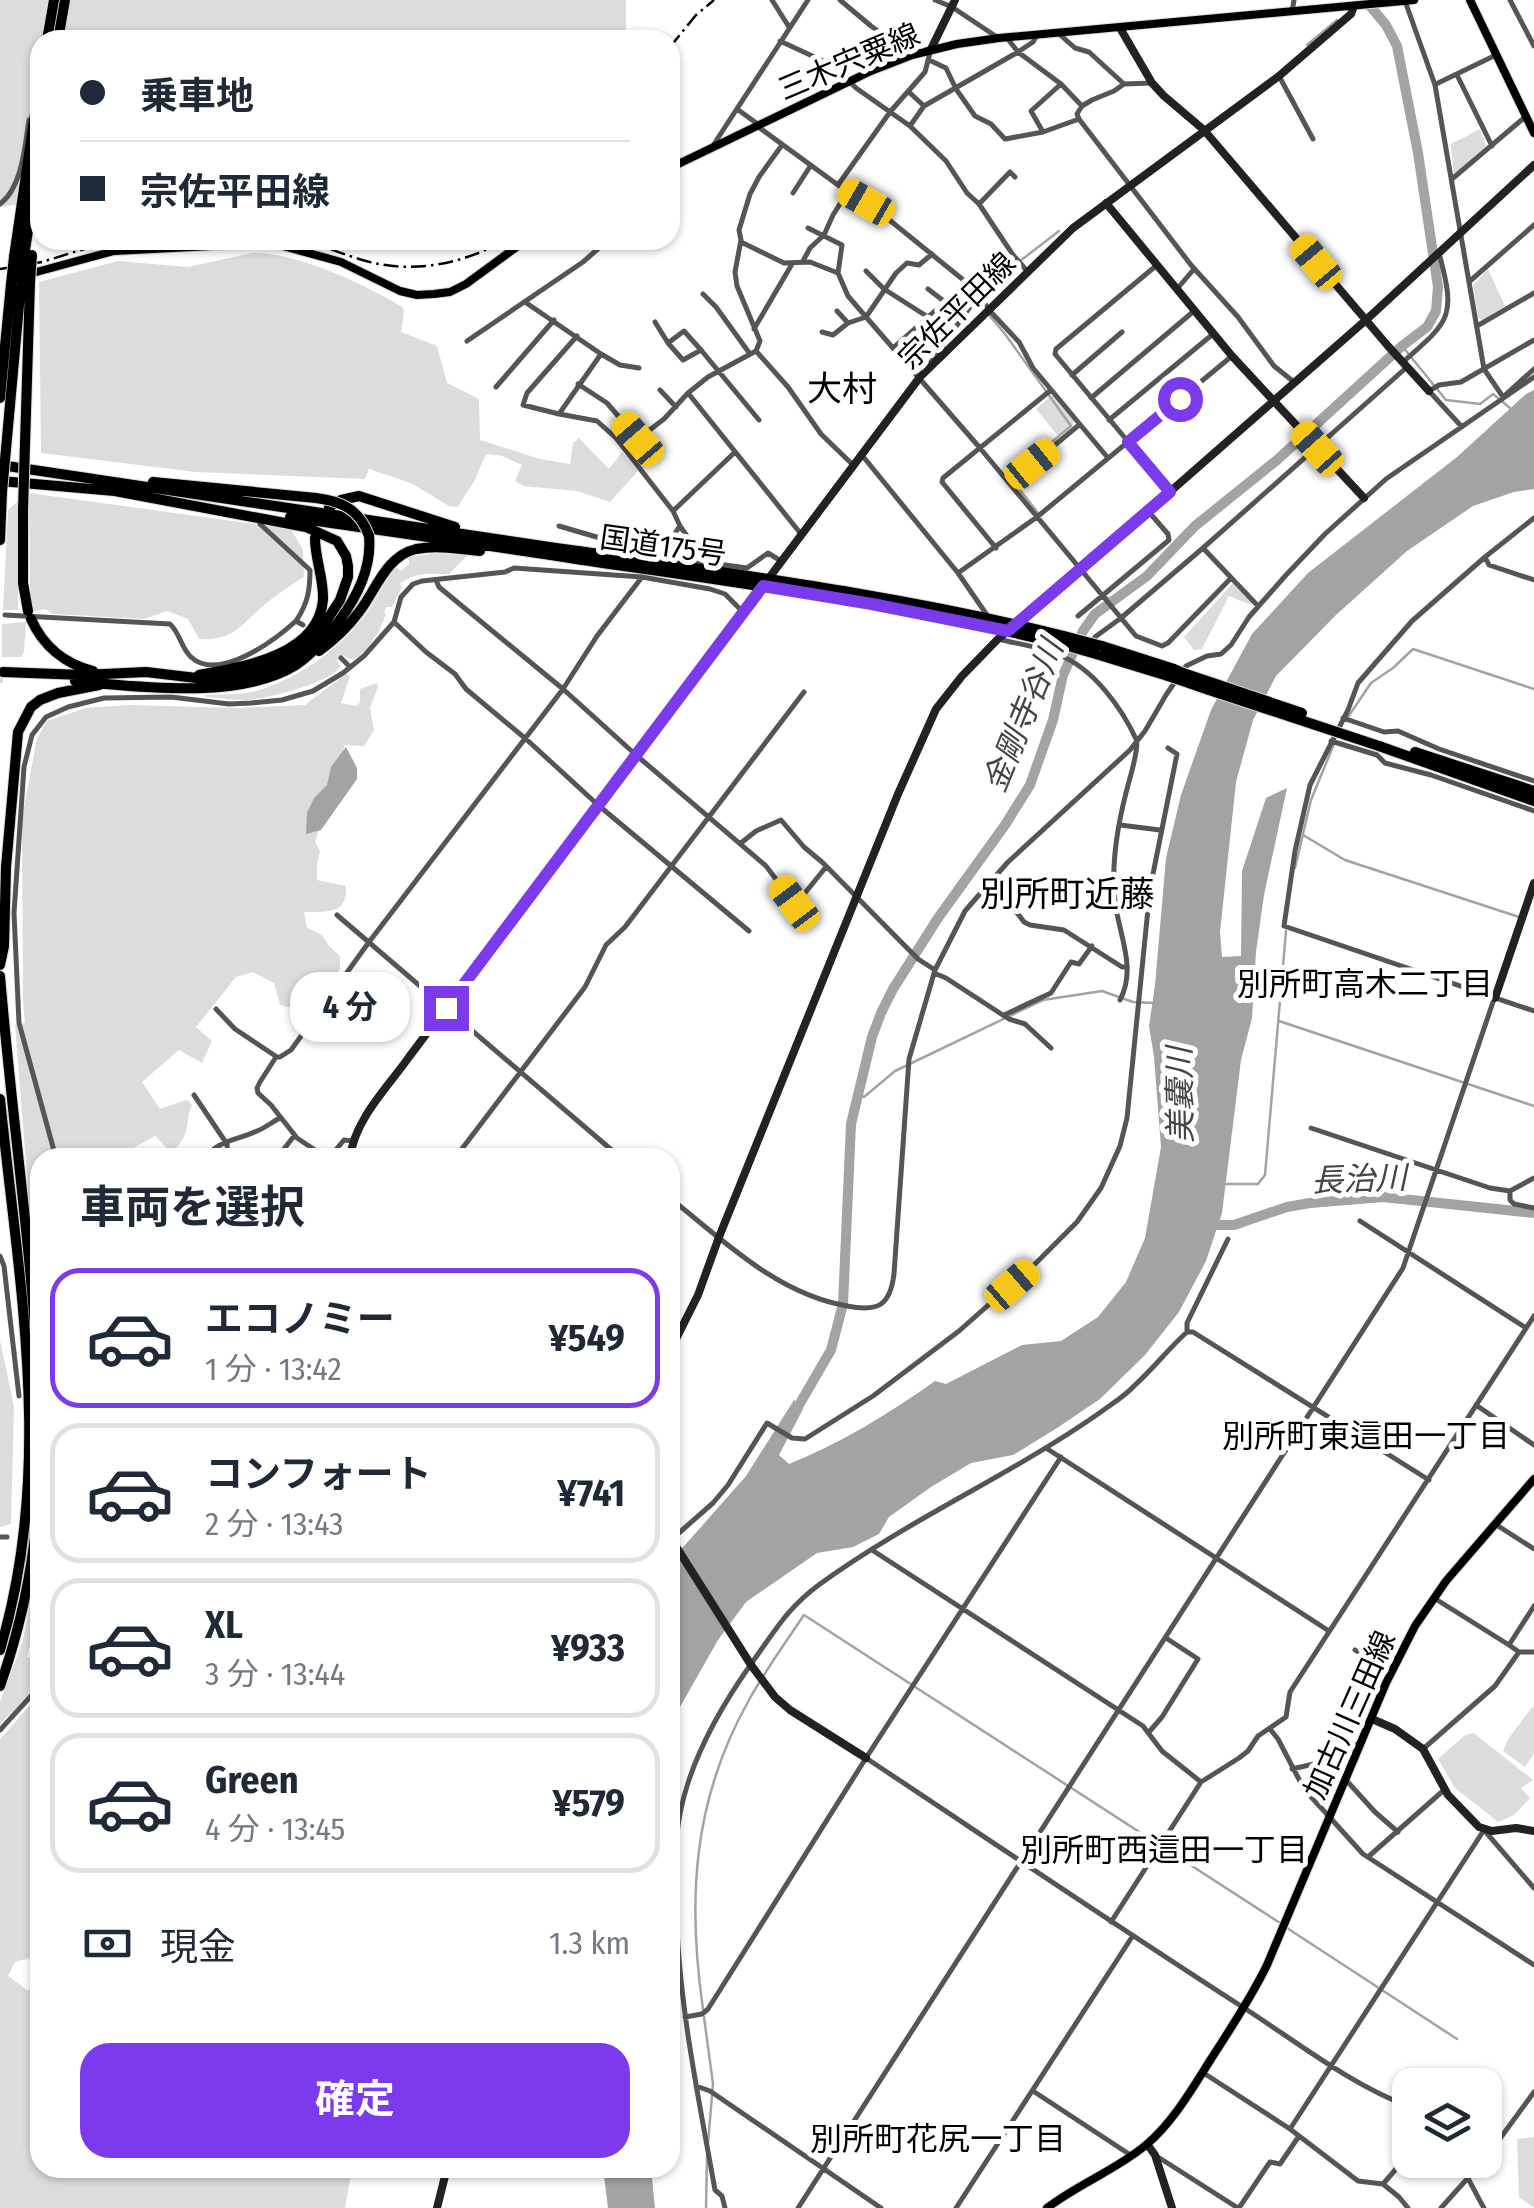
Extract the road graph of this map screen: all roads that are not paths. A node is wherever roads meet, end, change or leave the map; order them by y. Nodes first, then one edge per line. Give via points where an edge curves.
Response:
1 (52, 0) edge
2 (65, 0) edge
3 (772, 0) edge
4 (808, 0) edge
5 (840, 0) edge
6 (935, 0) edge
7 (1294, 0) edge
8 (1414, 0) edge
9 (1470, 0) edge
10 (1510, 0) edge
11 (1405, 1) edge
12 (954, 4) edge
13 (1356, 6) junction
14 (1292, 12) junction
15 (789, 27) junction
16 (1120, 28) junction
17 (47, 30) edge
18 (60, 30) edge
19 (1058, 33) junction
20 (1037, 35) junction
21 (1002, 38) junction
22 (780, 41) junction
23 (1534, 46) edge
24 (1018, 52) junction
25 (930, 54) junction
26 (912, 55) junction
27 (1496, 55) junction
28 (1457, 74) junction
29 (1279, 76) junction
30 (850, 82) junction
31 (1152, 83) junction
32 (1061, 84) junction
33 (1124, 84) junction
34 (1435, 85) junction
35 (956, 89) junction
36 (909, 92) junction
37 (924, 106) junction
38 (1082, 106) junction
39 (737, 109) junction
40 (890, 112) junction
41 (30, 115) edge
42 (1525, 116) junction
43 (1079, 119) junction
44 (758, 126) junction
45 (910, 126) junction
46 (1204, 130) junction
47 (1043, 132) junction
48 (1534, 134) edge
49 (1313, 138) dead end
50 (782, 144) junction
51 (713, 146) junction
52 (1492, 146) junction
53 (680, 163) edge
54 (1534, 164) edge
55 (811, 165) junction
56 (1016, 177) dead end
57 (1452, 180) junction
58 (30, 184) edge
59 (1130, 184) junction
60 (838, 185) junction
61 (848, 191) junction
62 (792, 193) dead end
63 (1106, 203) junction
64 (0, 204) edge
65 (979, 204) junction
66 (30, 213) edge
67 (808, 228) dead end
68 (1532, 229) edge
69 (1460, 231) junction
70 (824, 235) junction
71 (741, 242) junction
72 (134, 250) edge
73 (297, 250) edge
74 (512, 250) edge
75 (597, 250) edge
76 (1438, 250) junction
77 (932, 254) junction
78 (23, 257) junction
79 (803, 261) junction
80 (1018, 262) junction
81 (792, 264) junction
82 (1157, 265) junction
83 (1194, 268) junction
84 (866, 271) dead end
85 (838, 272) junction
86 (1028, 272) junction
87 (0, 276) edge
88 (1470, 280) junction
89 (21, 283) junction
90 (884, 288) junction
91 (928, 288) dead end
92 (1177, 289) junction
93 (1534, 293) edge
94 (703, 294) dead end
95 (980, 295) junction
96 (525, 302) junction
97 (945, 302) junction
98 (972, 304) junction
99 (989, 310) junction
100 (837, 311) dead end
101 (1194, 311) junction
102 (866, 317) junction
103 (928, 318) junction
104 (554, 320) junction
105 (1366, 320) junction
106 (655, 322) dead end
107 (848, 323) junction
108 (1477, 326) junction
109 (754, 328) junction
110 (822, 332) dead end
111 (1122, 332) dead end
112 (1214, 334) junction
113 (576, 336) junction
114 (1534, 340) edge
115 (467, 341) dead end
116 (668, 343) junction
117 (893, 348) junction
118 (701, 350) junction
119 (753, 353) junction
120 (600, 354) junction
121 (1232, 356) junction
122 (1405, 365) junction
123 (639, 368) dead end
124 (1484, 369) junction
125 (1534, 369) edge
126 (720, 371) junction
127 (1072, 374) junction
128 (920, 376) junction
129 (1534, 377) edge
130 (1294, 382) junction
131 (578, 384) junction
132 (496, 388) dead end
133 (660, 390) dead end
134 (1051, 390) junction
135 (1429, 391) junction
136 (688, 393) junction
137 (1503, 397) junction
138 (0, 398) edge
139 (1091, 398) junction
140 (1274, 400) junction
141 (676, 407) junction
142 (558, 414) junction
143 (760, 420) dead end
144 (1109, 420) junction
145 (1079, 425) junction
146 (1462, 427) junction
147 (638, 439) junction
148 (1128, 442) junction
149 (626, 448) junction
150 (980, 448) junction
151 (1317, 448) junction
152 (734, 453) junction
153 (861, 454) junction
154 (1108, 458) junction
155 (0, 463) edge
156 (853, 465) junction
157 (62, 474) junction
158 (1, 482) edge
159 (1009, 483) junction
160 (115, 491) junction
161 (1170, 492) junction
162 (1364, 498) junction
163 (329, 507) dead end
164 (674, 511) junction
165 (1148, 511) junction
166 (1037, 517) junction
167 (1534, 518) edge
168 (260, 524) dead end
169 (560, 526) dead end
170 (680, 526) junction
171 (801, 534) junction
172 (315, 538) dead end
173 (491, 538) junction
174 (0, 540) edge
175 (996, 548) junction
176 (1203, 548) junction
177 (564, 554) junction
178 (661, 556) junction
179 (1485, 557) junction
180 (705, 562) junction
181 (781, 562) junction
182 (1080, 570) junction
183 (561, 571) junction
184 (958, 574) junction
185 (642, 577) junction
186 (1231, 578) junction
187 (436, 580) junction
188 (1534, 580) edge
189 (765, 583) junction
190 (1103, 597) junction
191 (1258, 606) junction
192 (743, 613) junction
193 (5, 615) dead end
194 (1078, 616) dead end
195 (988, 617) junction
196 (1121, 618) junction
197 (296, 620) junction
198 (394, 622) junction
199 (304, 625) dead end
200 (1013, 627) junction
201 (998, 640) junction
202 (341, 658) dead end
203 (298, 664) junction
204 (1081, 666) junction
205 (350, 667) junction
206 (3, 675) dead end
207 (193, 676) junction
208 (106, 679) junction
209 (564, 689) junction
210 (804, 692) dead end
211 (1343, 718) junction
212 (526, 739) junction
213 (1138, 740) junction
214 (1331, 740) junction
215 (1380, 743) junction
216 (1168, 748) dead end
217 (636, 755) junction
218 (1534, 781) edge
219 (1534, 791) edge
220 (1534, 800) edge
221 (598, 805) junction
222 (1534, 810) edge
223 (709, 818) junction
224 (1120, 825) junction
225 (1160, 830) junction
226 (740, 844) junction
227 (672, 866) junction
228 (826, 867) junction
229 (992, 880) junction
230 (1534, 883) edge
231 (856, 897) junction
232 (336, 915) dead end
233 (749, 931) dead end
234 (369, 942) junction
235 (1092, 946) junction
236 (0, 965) edge
237 (1127, 967) junction
238 (934, 971) junction
239 (0, 976) edge
240 (1494, 998) junction
241 (1120, 1000) dead end
242 (446, 1008) junction
243 (216, 1009) dead end
244 (1534, 1011) edge
245 (1004, 1015) junction
246 (1051, 1048) dead end
247 (277, 1057) junction
248 (520, 1072) junction
249 (194, 1095) dead end
250 (0, 1099) edge
251 (280, 1117) junction
252 (1311, 1128) dead end
253 (294, 1135) junction
254 (226, 1141) junction
255 (352, 1141) junction
256 (53, 1148) edge
257 (217, 1148) edge
258 (227, 1148) edge
259 (284, 1148) edge
260 (313, 1148) edge
261 (337, 1148) edge
262 (351, 1148) edge
263 (463, 1148) edge
264 (610, 1148) edge
265 (1436, 1170) junction
266 (1534, 1178) edge
267 (1510, 1191) junction
268 (680, 1206) edge
269 (1534, 1208) edge
270 (1360, 1221) dead end
271 (719, 1237) junction
272 (1228, 1239) dead end
273 (1409, 1252) junction
274 (0, 1256) edge
275 (30, 1278) edge
276 (1534, 1316) edge
277 (1526, 1328) junction
278 (680, 1331) edge
279 (1187, 1332) junction
280 (18, 1396) dead end
281 (1476, 1405) junction
282 (1314, 1407) junction
283 (1534, 1445) edge
284 (1046, 1448) junction
285 (1061, 1457) junction
286 (1534, 1479) edge
287 (1429, 1480) junction
288 (1495, 1524) junction
289 (680, 1532) edge
290 (1534, 1549) edge
291 (872, 1550) junction
292 (680, 1554) edge
293 (1216, 1558) junction
294 (30, 1571) edge
295 (1434, 1598) junction
296 (1534, 1606) edge
297 (964, 1609) junction
298 (1330, 1632) junction
299 (1165, 1638) junction
300 (1509, 1645) junction
301 (0, 1650) edge
302 (1355, 1650) dead end
303 (1519, 1652) junction
304 (1534, 1652) edge
305 (750, 1665) junction
306 (1390, 1673) junction
307 (0, 1686) edge
308 (30, 1697) edge
309 (1119, 1710) junction
310 (1372, 1719) junction
311 (1270, 1729) junction
312 (0, 1730) edge
313 (1148, 1732) junction
314 (1361, 1744) junction
315 (1424, 1749) junction
316 (866, 1758) junction
317 (1292, 1769) junction
318 (1346, 1780) junction
319 (1201, 1782) junction
320 (1444, 1789) junction
321 (680, 1814) edge
322 (1330, 1817) junction
323 (1484, 1830) junction
324 (1534, 1831) edge
325 (1398, 1832) junction
326 (1368, 1857) junction
327 (1020, 1860) junction
328 (1534, 1888) edge
329 (1438, 1902) junction
330 (1110, 1922) junction
331 (1132, 1937) junction
332 (1534, 1965) edge
333 (680, 1968) edge
334 (1244, 2008) junction
335 (685, 2017) junction
336 (1332, 2066) junction
337 (1202, 2072) junction
338 (696, 2086) junction
339 (1032, 2091) junction
340 (1534, 2092) edge
341 (1392, 2101) edge
342 (1290, 2130) junction
343 (1502, 2135) edge
344 (1300, 2136) junction
345 (1147, 2144) junction
346 (1155, 2155) junction
347 (1132, 2156) junction
348 (823, 2170) junction
349 (1392, 2174) edge
350 (444, 2178) edge
351 (1470, 2178) joint
352 (1383, 2184) junction
353 (437, 2208) edge
354 (725, 2208) edge
355 (798, 2208) edge
356 (881, 2208) edge
357 (956, 2208) edge
358 (1048, 2208) edge
359 (1172, 2208) edge
360 (1238, 2208) edge
361 (1408, 2208) edge
362 (1442, 2208) edge
363 (1484, 2208) edge

1 - 17 highway
2 - 18 highway
3 - 15 street
4 - 15 street
5 - 26 street
6 - 12 street
7 - 14 street
8 - 11 main road, 三木宍粟線
9 - 27 main road
10 - 23 street
11 - 13 main road, 三木宍粟線
11 - 34 street
12 - 21 street
12 - 25 street
13 - 14 main road, 三木宍粟線
13 - 29 street, 宗佐平田線
14 - 16 main road, 三木宍粟線
15 - 22 street
16 - 19 main road, 三木宍粟線
16 - 31 street
19 - 20 main road, 三木宍粟線
19 - 33 street
20 - 21 main road, 三木宍粟線
20 - 24 street
21 - 24 street
21 - 25 main road, 三木宍粟線
22 - 30 street via 825,60
22 - 39 street
24 - 32 street
24 - 35 street
25 - 26 main road, 三木宍粟線
25 - 35 street
25 - 36 street
26 - 30 main road, 三木宍粟線
27 - 28 street
27 - 42 main road
28 - 34 street
28 - 52 street
29 - 46 street, 宗佐平田線
29 - 49 street
30 - 40 street
30 - 44 main road, 三木宍粟線
31 - 33 street
31 - 46 street
32 - 38 street
32 - 47 street via 1031,111
33 - 38 street
34 - 57 street
35 - 37 street
35 - 47 street via 1004,140
36 - 37 street
36 - 40 street
37 - 45 street
38 - 43 street
39 - 44 street
39 - 51 street
40 - 45 street
40 - 60 street
41 - 64 street via 13,189
42 - 48 main road
42 - 52 street
43 - 47 street
43 - 59 street
44 - 50 street
44 - 51 main road, 三木宍粟線
45 - 65 street
46 - 59 street, 宗佐平田線
46 - 105 street
50 - 55 street
50 - 71 street via 750,194
51 - 53 main road, 三木宍粟線
52 - 57 street
54 - 69 street
55 - 60 street
55 - 62 street
56 - 65 street via 1010,172
57 - 69 street
58 - 78 highway
59 - 63 street, 宗佐平田線
59 - 83 street
60 - 61 street
61 - 70 street
61 - 77 street
63 - 82 street
63 - 86 street, 宗佐平田線
65 - 80 street
66 - 78 highway
67 - 70 street
68 - 88 street
69 - 76 street
69 - 88 street
70 - 79 street
70 - 85 street via 842,245
71 - 81 street
71 - 109 street via 737,286
72 - 87 main road
73 - 74 main road via 417,294 450,292
75 - 96 street
76 - 105 street
76 - 122 street via 1448,310
77 - 90 street via 918,265 908,263
77 - 95 street
78 - 89 highway, bridge
78 - 89 highway, bridge
79 - 81 street
79 - 85 street
80 - 86 street
80 - 95 street
81 - 109 street
82 - 92 street
82 - 127 street via 1056,350
83 - 92 street
83 - 130 street
84 - 90 street
85 - 102 street
86 - 99 street, 宗佐平田線
88 - 108 street
89 - 138 highway
89 - 158 highway, bridge
89 - 208 highway, bridge via 23,583 41,637 59,656
90 - 102 street
90 - 103 street
91 - 97 street
92 - 101 street
93 - 108 street
94 - 119 street
95 - 98 street
95 - 99 street
96 - 104 street
96 - 115 street
97 - 98 street
97 - 103 street
98 - 128 street
99 - 128 street, 宗佐平田線
99 - 134 street
100 - 107 street
101 - 112 street
101 - 139 street
102 - 107 street
102 - 117 street
103 - 117 street
104 - 113 street
104 - 132 street
105 - 122 street
105 - 130 street
106 - 116 street
107 - 110 street via 833,335
108 - 124 street
109 - 119 street via 760,340
111 - 127 street
112 - 121 street
112 - 144 street
113 - 120 street
113 - 142 street via 523,405
114 - 124 street
116 - 118 street via 684,360
116 - 118 street via 684,331
117 - 128 street
118 - 126 street
119 - 126 street
119 - 156 street
120 - 123 street
120 - 131 street
121 - 140 street
121 - 148 street
122 - 135 street
122 - 151 street
124 - 135 street
124 - 137 street
125 - 137 street
126 - 136 street
126 - 143 street
127 - 139 street
128 - 150 street
128 - 153 street, 宗佐平田線
129 - 137 street
130 - 140 street
131 - 142 street
131 - 147 street
133 - 141 street
134 - 145 street
134 - 150 street
135 - 146 street
136 - 141 street
136 - 152 street
137 - 146 street
139 - 144 street
140 - 151 street
140 - 161 street
141 - 147 street
142 - 149 street via 596,421
144 - 148 street
145 - 154 street
145 - 159 street
146 - 162 street
147 - 149 street
148 - 154 street
148 - 161 street
149 - 164 street
150 - 159 street
150 - 175 street via 942,482
151 - 162 street
151 - 176 street
152 - 164 street
152 - 171 street
153 - 156 street, 宗佐平田線
153 - 184 street
154 - 166 street
155 - 157 highway
156 - 171 street, 宗佐平田線
157 - 173 highway, 国道175号
157 - 203 highway, bridge via 316,498 350,508 369,536 365,573 350,606
158 - 160 highway
158 - 174 highway
159 - 166 street
160 - 177 highway, 国道175号
160 - 207 highway via 306,527 337,542 346,556 340,600 308,644 249,675
161 - 165 street
162 - 191 street
163 - 173 highway via 350,496 368,498
164 - 170 street
165 - 182 street
165 - 190 street via 1169,540
166 - 175 street
166 - 182 street
167 - 179 street
168 - 197 street via 310,570 310,591
169 - 178 street
170 - 178 street
170 - 180 street
171 - 181 street, 宗佐平田線
172 - 207 highway via 322,602 308,633 258,663
173 - 177 highway, 国道175号
175 - 184 street
176 - 186 street
176 - 196 street
177 - 183 street
177 - 189 highway, 国道175号
177 - 203 highway via 437,548 402,554 341,633
178 - 180 street
179 - 188 street via 1489,565
179 - 211 street via 1378,658
180 - 181 street via 746,568 768,554
181 - 189 street, 宗佐平田線
182 - 190 street
182 - 200 street
183 - 185 street
183 - 187 street via 514,568
184 - 195 street
185 - 192 street via 710,588
185 - 209 street
186 - 191 street
186 - 196 street via 1162,646 1136,636
187 - 198 street via 407,588
187 - 209 street
189 - 192 street, 宗佐平田線
189 - 195 highway, 国道175号
189 - 200 highway, 国道175号
190 - 194 street
190 - 196 street
191 - 213 street via 1221,654 1186,666
192 - 217 street, 宗佐平田線
193 - 197 street via 170,624 191,657 221,664 263,647
195 - 200 highway, 国道175号
196 - 204 street via 1095,636
197 - 199 street
198 - 205 street
198 - 212 street
200 - 201 street
200 - 215 highway, 国道175号, bridge
201 - 204 street
201 - 231 street via 936,709
202 - 205 street
203 - 208 highway via 222,687
204 - 213 street
205 - 256 street via 313,692 266,702 88,701 46,716 32,735 16,870 17,1000
206 - 208 highway
207 - 208 highway via 146,672
208 - 236 highway via 40,700 18,732
209 - 212 street
209 - 217 street
210 - 223 street
211 - 214 street
211 - 218 street
212 - 221 street
212 - 234 street
213 - 224 street
213 - 229 street
214 - 222 street
214 - 240 street via 1310,784 1284,926
215 - 219 highway, 国道175号
215 - 220 highway, 国道175号
216 - 225 street via 1177,760
217 - 221 street, 宗佐平田線
217 - 223 street
221 - 227 street
221 - 242 street, 宗佐平田線
223 - 226 street
223 - 227 street
224 - 225 street
224 - 237 street via 1115,901
225 - 289 street via 1128,1118 1101,1188 1037,1262 873,1396 805,1439 768,1423 728,1485
226 - 228 street via 781,820
226 - 228 street via 796,904
227 - 233 street
227 - 248 street via 606,945 585,986
228 - 231 street
229 - 235 street via 1024,922 1064,930
229 - 238 street via 964,912
230 - 240 street
231 - 238 street
231 - 271 street
232 - 234 street
234 - 242 street
234 - 247 street via 292,1050
235 - 237 street
235 - 245 street via 1079,964 1070,962 1051,993
237 - 241 street
238 - 245 street
238 - 271 street via 909,1058 892,1292 886,1300 864,1309 829,1302 788,1286
239 - 275 highway
240 - 244 street
240 - 265 street
242 - 248 street
242 - 255 street, 宗佐平田線
243 - 247 street
245 - 246 street
247 - 251 street via 257,1088
248 - 263 street
248 - 264 street
249 - 254 street
250 - 301 highway via 24,1317 30,1464 23,1548
251 - 253 street
251 - 254 street
252 - 265 street
253 - 259 street
253 - 260 street
254 - 257 street
254 - 258 street
255 - 261 street
255 - 262 street, 宗佐平田線
265 - 267 street
265 - 273 street
266 - 267 street
267 - 269 street via 1514,1204
268 - 271 street
270 - 273 street
271 - 278 street
272 - 279 street
273 - 277 street
273 - 282 street
274 - 280 street
276 - 277 street
277 - 281 street
279 - 282 street
279 - 284 street via 1134,1386
281 - 283 street
281 - 287 street
282 - 287 street
282 - 293 street
284 - 285 street
284 - 291 street
285 - 293 street
285 - 297 street
286 - 288 main road, 加古川三田線
287 - 298 street
288 - 290 street
288 - 295 main road, 加古川三田線
291 - 297 street
291 - 305 street via 789,1611
292 - 305 street
293 - 298 street
293 - 299 street
294 - 307 highway
295 - 300 street
295 - 306 main road, 加古川三田線
296 - 300 street
297 - 309 street
297 - 316 street
298 - 311 street via 1290,1692 1286,1717
299 - 309 street
299 - 313 street via 1198,1659
300 - 303 street
302 - 306 street
303 - 304 street
303 - 315 street via 1495,1686
305 - 316 street via 790,1710
305 - 321 street via 706,1738
306 - 310 main road, 加古川三田線
308 - 312 street
309 - 313 street
309 - 327 street
310 - 314 main road, 加古川三田線
310 - 315 street
311 - 317 street
311 - 319 street
313 - 319 street
314 - 317 street
314 - 318 main road, 加古川三田線
315 - 320 street
316 - 327 street
316 - 335 street via 708,2009
317 - 322 street
318 - 322 main road, 加古川三田線
318 - 325 street
319 - 330 street
320 - 323 street
320 - 325 street
322 - 326 street
322 - 334 main road, 加古川三田線
323 - 324 street
323 - 328 street
323 - 329 street
325 - 326 street
326 - 329 street
327 - 330 street
327 - 348 street
329 - 332 street
329 - 336 street
330 - 331 street
331 - 334 street
331 - 339 street
333 - 335 street
334 - 336 street
334 - 337 main road, 加古川三田線
335 - 338 street
336 - 341 street
336 - 342 street
337 - 342 street
337 - 345 main road, 加古川三田線
338 - 348 street
338 - 354 street via 714,2190
339 - 347 street
339 - 357 street
340 - 343 street
342 - 344 street
344 - 352 street via 1358,2181
344 - 360 street via 1280,2164 1270,2162
345 - 346 street
345 - 347 main road, 加古川三田線
346 - 359 street
346 - 360 street
347 - 358 main road, 加古川三田線
348 - 355 street
348 - 356 street
349 - 352 street
350 - 353 street
351 - 362 street
351 - 363 street
352 - 361 street

